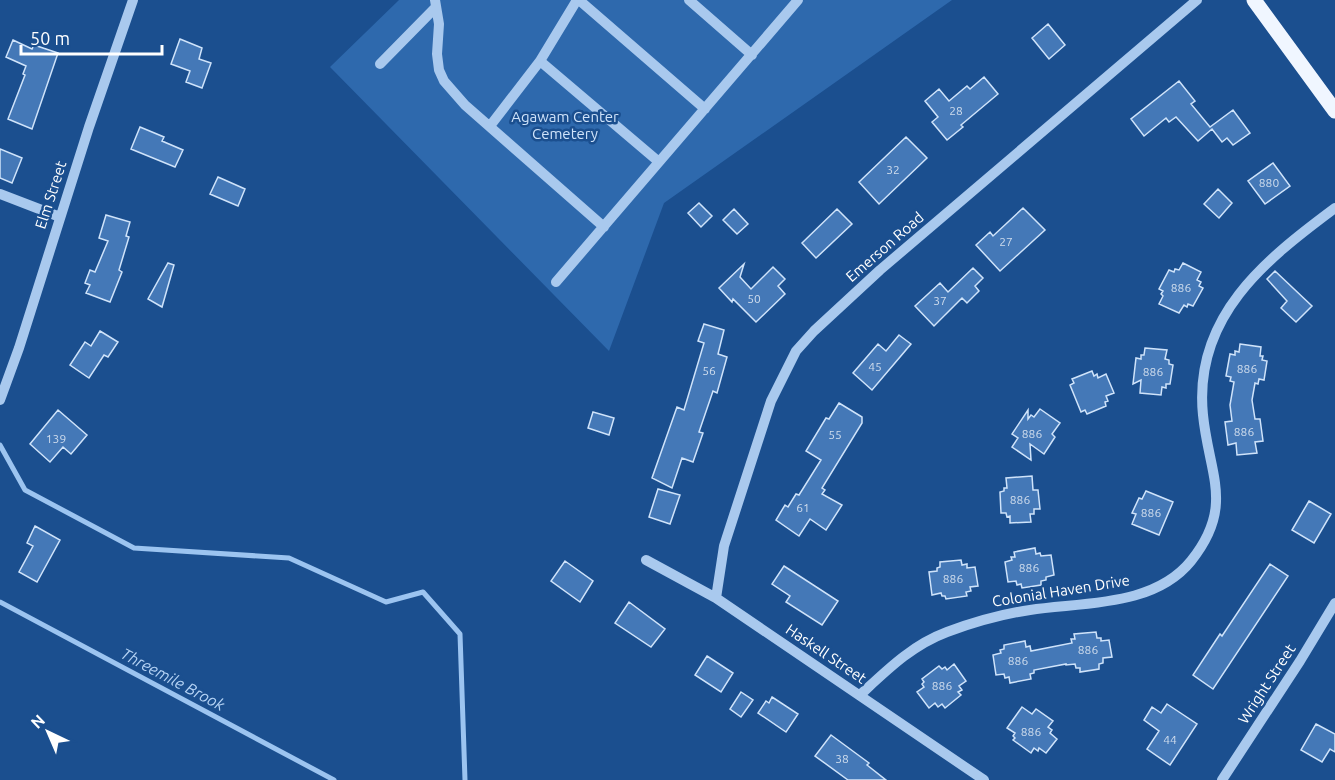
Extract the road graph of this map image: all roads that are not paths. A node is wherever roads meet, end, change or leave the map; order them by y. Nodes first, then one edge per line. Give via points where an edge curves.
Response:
1 (133, 0) edge
2 (578, 0) edge
3 (689, 0) edge
4 (1197, 0) edge
5 (1254, 0) edge
6 (796, 1) edge
7 (436, 3) edge
8 (752, 55) junction
9 (540, 62) junction
10 (380, 64) dead end
11 (705, 109) junction
12 (1335, 111) edge
13 (490, 126) junction
14 (659, 162) junction
15 (0, 194) edge
16 (1335, 208) edge
17 (60, 217) junction
18 (604, 227) junction
19 (556, 282) dead end
20 (0, 400) edge
21 (646, 560) dead end
22 (716, 598) junction
23 (1335, 603) edge
24 (860, 695) junction
25 (984, 780) edge
26 (1222, 780) edge

1 - 17 street, Elm Street
2 - 9 street
2 - 11 street
3 - 8 street
4 - 22 street, Emerson Road via 880,270 796,351 771,401 724,546
5 - 12 main road
6 - 8 street
7 - 10 street
7 - 13 street via 439,70 453,92
8 - 11 street
9 - 13 street
9 - 14 street
11 - 14 street
13 - 18 street
14 - 18 street
15 - 17 street
16 - 24 street, Colonial Haven Drive via 1251,278 1227,310 1214,336 1205,369 1202,404 1216,512 1209,533 1184,569 1133,596 1028,610 947,632 912,649
17 - 20 street, Elm Street
18 - 19 street
21 - 22 street, Haskell Street
22 - 24 street, Haskell Street
23 - 26 street, Wright Street
24 - 25 street, Haskell Street

